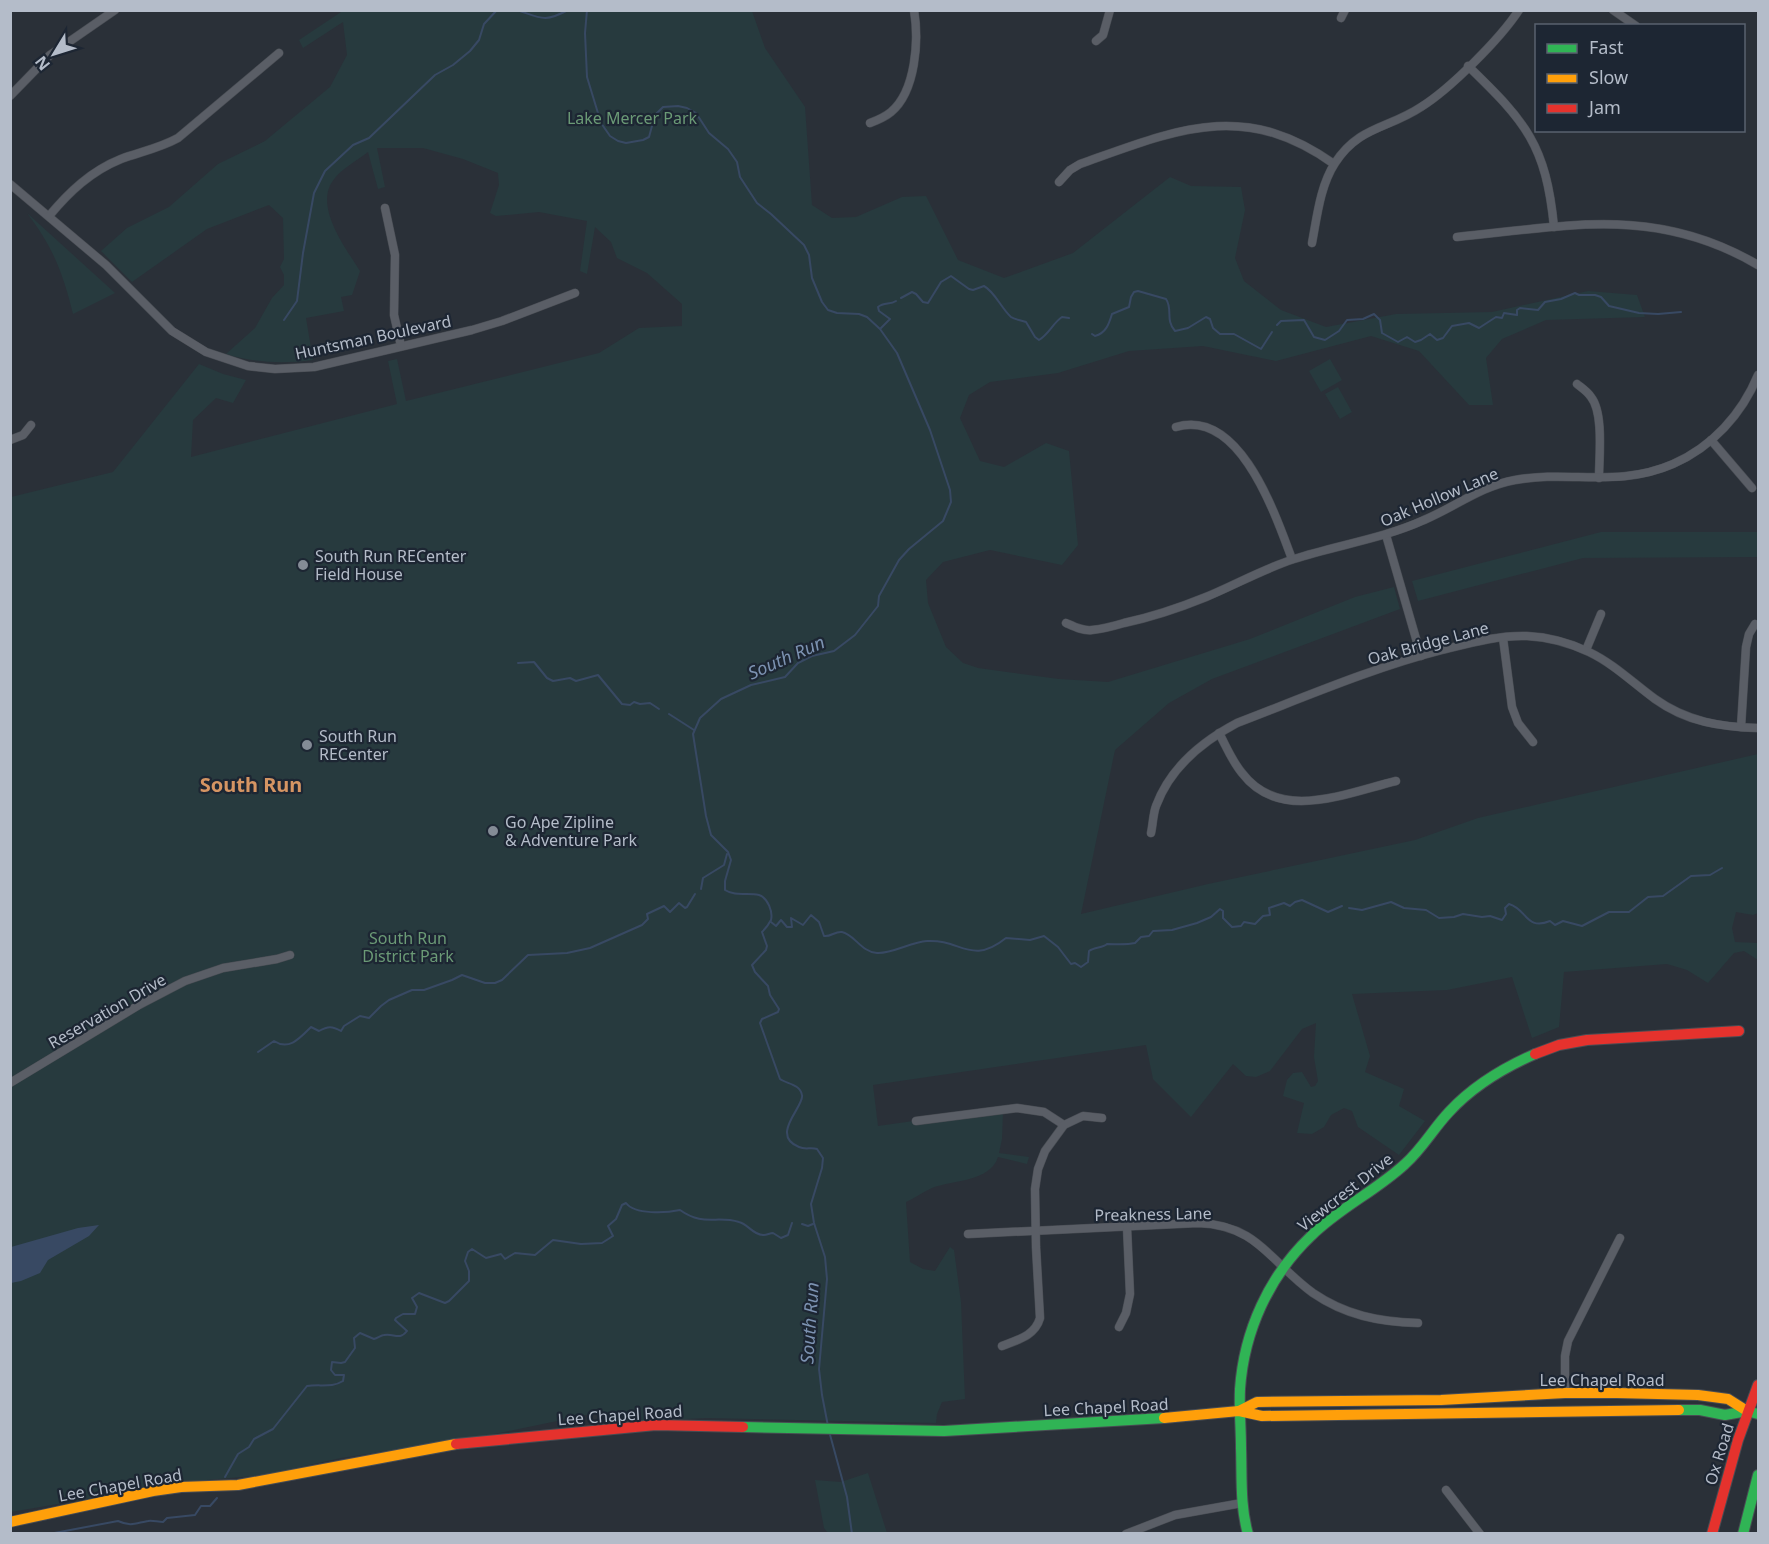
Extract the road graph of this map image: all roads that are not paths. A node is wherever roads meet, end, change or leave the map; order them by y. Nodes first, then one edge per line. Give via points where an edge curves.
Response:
1 (115, 10) edge
2 (914, 10) edge
3 (1110, 10) edge
4 (1519, 10) edge
5 (1612, 10) edge
6 (1633, 24) edge
7 (1096, 41) dead end
8 (279, 53) dead end
9 (1468, 66) junction
10 (10, 96) edge
11 (870, 123) dead end
12 (1334, 164) junction
13 (1059, 183) dead end
14 (10, 184) edge
15 (386, 208) dead end
16 (49, 216) junction
17 (1554, 228) junction
18 (1457, 237) dead end
19 (1312, 243) dead end
20 (1758, 265) edge
21 (575, 293) dead end
22 (401, 346) junction
23 (1758, 375) edge
24 (1577, 384) dead end
25 (31, 425) dead end
26 (1176, 427) dead end
27 (10, 440) edge
28 (1711, 440) junction
29 (1599, 478) junction
30 (1752, 488) dead end
31 (1386, 535) junction
32 (1292, 559) junction
33 (1601, 614) dead end
34 (1066, 623) dead end
35 (1755, 624) dead end
36 (1503, 638) junction
37 (1586, 650) junction
38 (1421, 656) junction
39 (1741, 727) junction
40 (1758, 728) edge
41 (1219, 733) junction
42 (1533, 742) dead end
43 (1396, 781) dead end
44 (1151, 833) dead end
45 (290, 955) dead end
46 (1739, 1031) dead end
47 (10, 1083) edge
48 (1102, 1118) dead end
49 (916, 1121) dead end
50 (1064, 1125) junction
51 (1127, 1227) junction
52 (1036, 1231) junction
53 (968, 1234) dead end
54 (1620, 1238) dead end
55 (1282, 1266) junction
56 (1418, 1323) dead end
57 (1119, 1327) dead end
58 (1002, 1347) dead end
59 (1758, 1385) edge
60 (1565, 1393) junction
61 (1239, 1411) junction
62 (1753, 1413) edge
63 (1758, 1475) edge
64 (1446, 1490) dead end
65 (1242, 1503) junction
66 (10, 1522) edge
67 (1126, 1533) edge
68 (1248, 1533) edge
69 (1480, 1533) edge
70 (1712, 1533) edge
71 (1743, 1533) edge

1 - 10 street via 50,55
2 - 11 street via 913,66 901,101 892,112
3 - 7 street via 1103,35
4 - 9 street
5 - 6 street
8 - 16 street via 178,138 99,170 72,190
9 - 12 street via 1424,106 1360,136
9 - 17 street via 1517,116 1539,151 1549,185
12 - 13 street via 1304,145 1268,131 1211,125 1170,134 1080,164
12 - 19 street via 1322,194
14 - 16 street, Huntsman Boulevard
15 - 22 street via 395,255 394,315
16 - 22 street, Huntsman Boulevard via 106,264 174,333 224,359 275,369 314,367
17 - 18 street
17 - 20 street via 1652,226 1704,238
21 - 22 street, Huntsman Boulevard via 502,321
23 - 28 street, Oak Hollow Lane via 1742,406
24 - 29 street via 1593,398 1597,410
25 - 27 street via 23,435
26 - 32 street via 1194,423 1209,428 1239,452 1267,495
28 - 29 street, Oak Hollow Lane via 1657,471 1625,478
28 - 30 street
29 - 31 street, Oak Hollow Lane via 1539,478 1501,483
31 - 32 street, Oak Hollow Lane
31 - 38 street
32 - 34 street, Oak Hollow Lane via 1144,619 1092,630
33 - 37 street
35 - 39 street via 1746,647
36 - 37 street, Oak Bridge Lane via 1542,638
36 - 38 street, Oak Bridge Lane
36 - 42 street via 1512,707
37 - 39 street, Oak Bridge Lane via 1678,712 1709,724
38 - 41 street, Oak Bridge Lane via 1360,675
39 - 40 street, Oak Bridge Lane
41 - 43 street via 1247,779 1276,798 1316,801
41 - 44 street, Oak Bridge Lane via 1190,756 1171,778 1156,805
45 - 47 street, Reservation Drive via 223,968 185,981
46 - 55 main road, Viewcrest Drive via 1590,1040 1553,1047 1512,1064 1465,1097 1405,1165 1322,1224
48 - 50 street via 1083,1116
49 - 50 street via 1017,1108 1044,1112
50 - 52 street via 1045,1151 1038,1169
51 - 52 street, Preakness Lane
51 - 55 street, Preakness Lane via 1198,1223 1225,1226 1251,1238
51 - 57 street via 1130,1303
52 - 53 street, Preakness Lane
52 - 58 street via 1038,1326
54 - 60 street via 1568,1341
55 - 56 street, Preakness Lane via 1313,1293 1344,1310 1382,1321
55 - 61 main road, Viewcrest Drive via 1250,1334
59 - 62 main road, Ox Road
60 - 61 main road, Lee Chapel Road via 1441,1400 1257,1402
60 - 62 main road, Lee Chapel Road via 1698,1395 1728,1399
61 - 62 main road, Lee Chapel Road via 1262,1416 1701,1410 1725,1415
61 - 65 main road, Viewcrest Drive
61 - 66 main road, Lee Chapel Road via 979,1430 656,1425 475,1441 238,1485 153,1491
62 - 70 main road, Ox Road via 1728,1470
63 - 71 main road
64 - 69 street
65 - 67 street via 1175,1515
65 - 68 main road, Viewcrest Drive

